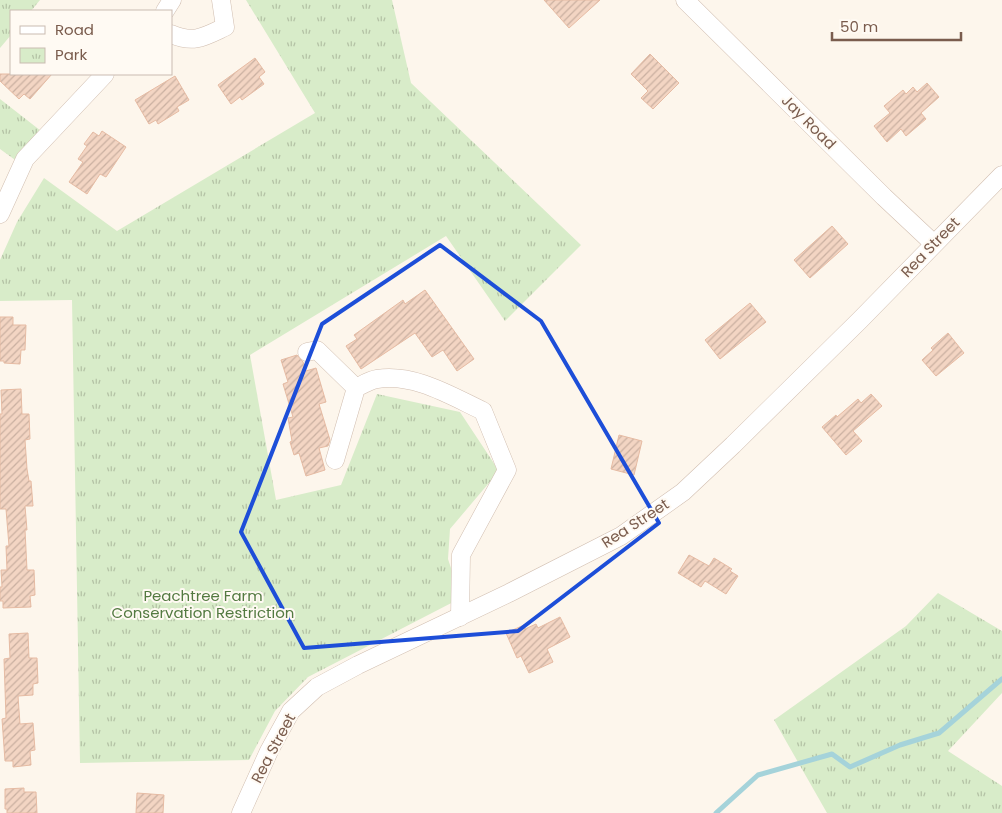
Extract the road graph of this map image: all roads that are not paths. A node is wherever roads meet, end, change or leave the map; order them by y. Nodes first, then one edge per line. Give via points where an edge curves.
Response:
1 (221, 0) edge
2 (684, 0) edge
3 (172, 34) edge
4 (104, 75) edge
5 (1002, 175) edge
6 (0, 214) edge
7 (934, 243) junction
8 (307, 352) dead end
9 (356, 388) junction
10 (335, 460) dead end
11 (460, 617) junction
12 (241, 813) edge

1 - 3 street via 225,27 202,38 180,38
2 - 7 street, Jay Road
4 - 6 street via 25,159
5 - 7 street, Rea Street
7 - 11 street, Rea Street via 853,327 683,492 621,536
8 - 9 street via 317,350
9 - 10 street
9 - 11 street via 375,379 398,378 428,385 483,411 507,470 461,555
11 - 12 street, Rea Street via 358,664 317,687 291,711

